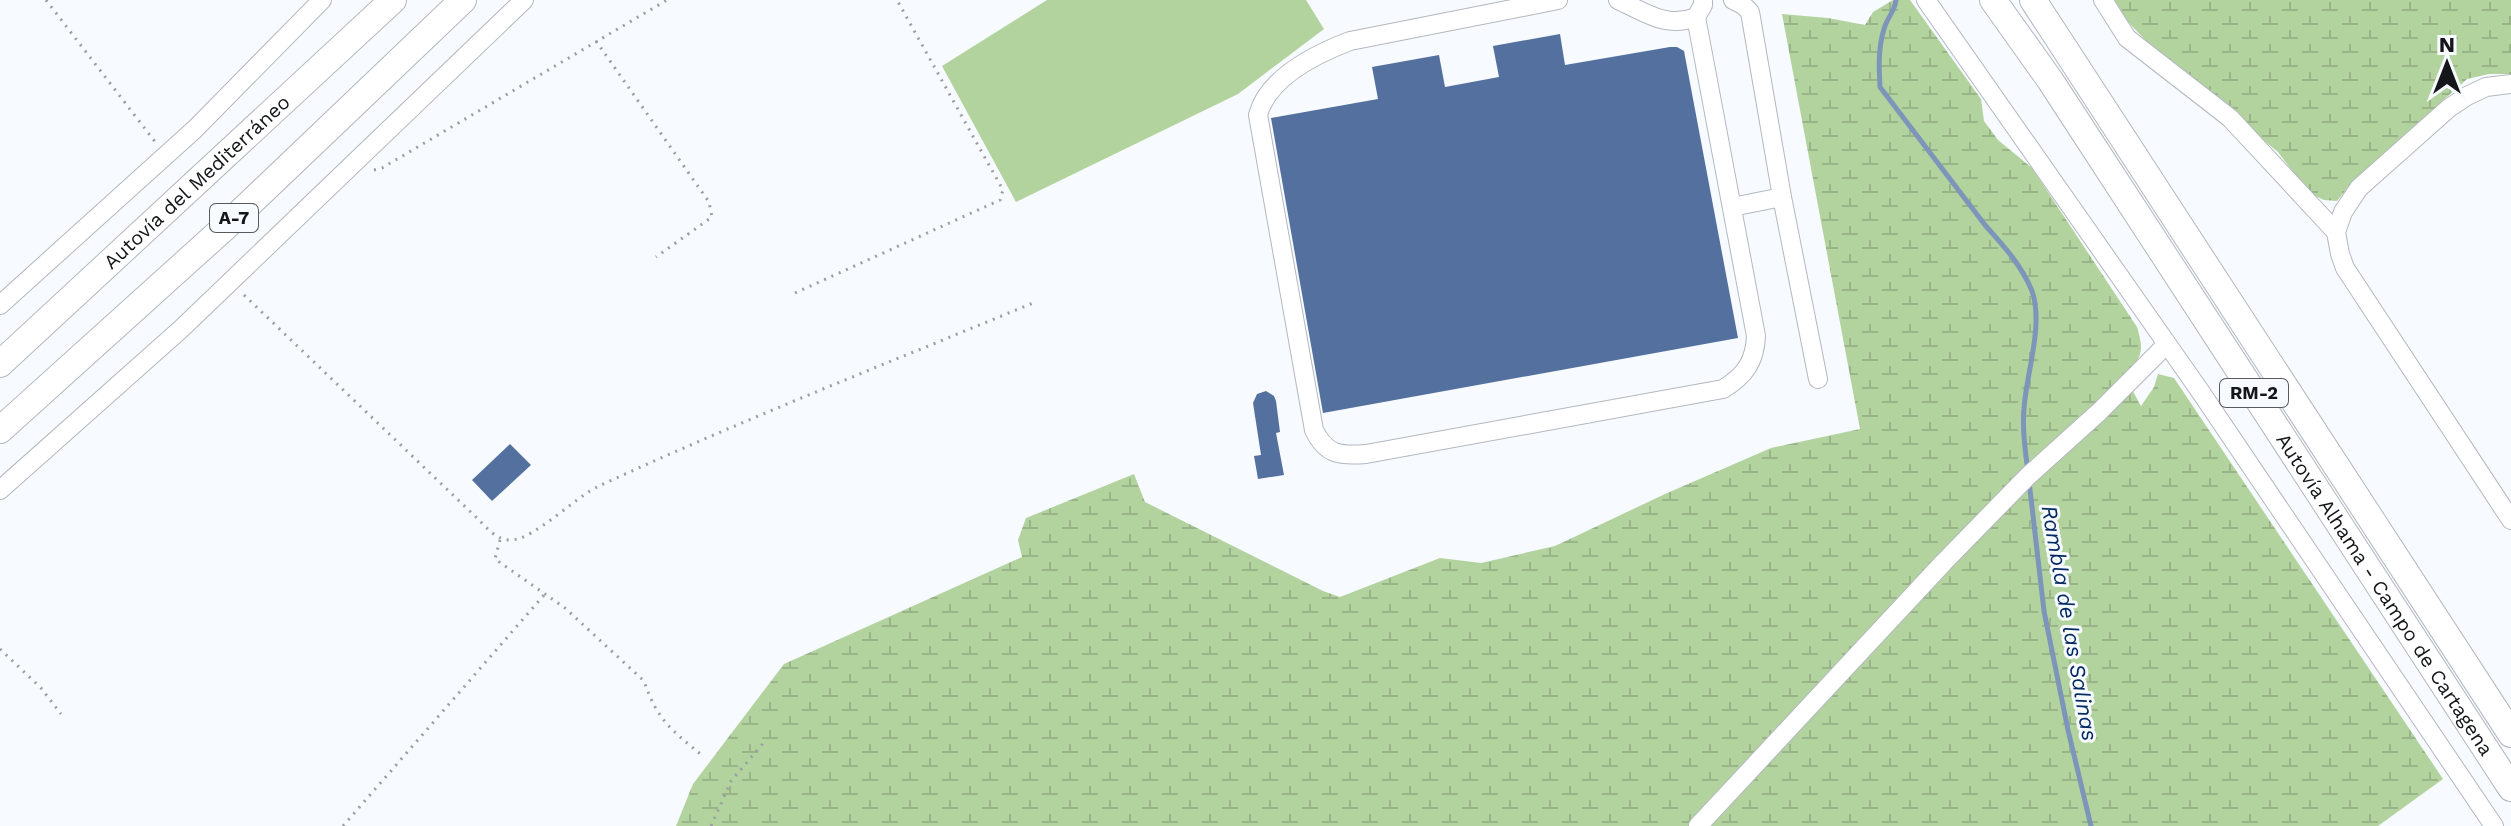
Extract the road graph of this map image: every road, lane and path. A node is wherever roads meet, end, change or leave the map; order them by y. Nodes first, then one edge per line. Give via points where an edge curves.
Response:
1 (46, 0) edge
2 (322, 0) edge
3 (393, 0) edge
4 (463, 0) edge
5 (524, 0) edge
6 (667, 0) edge
7 (897, 0) edge
8 (1558, 0) edge
9 (1618, 0) edge
10 (1731, 0) edge
11 (1926, 0) edge
12 (1993, 0) edge
13 (2033, 0) edge
14 (2103, 0) edge
15 (1701, 7) edge
16 (596, 41) junction
17 (2511, 84) edge
18 (166, 156) junction
19 (339, 177) junction
20 (1782, 197) junction
21 (1732, 207) junction
22 (2336, 232) junction
23 (656, 257) dead end
24 (795, 293) dead end
25 (244, 295) dead end
26 (1033, 303) dead end
27 (0, 305) edge
28 (2167, 344) junction
29 (0, 364) edge
30 (1818, 379) dead end
31 (0, 430) edge
32 (0, 490) edge
33 (2511, 520) edge
34 (500, 539) junction
35 (544, 595) junction
36 (0, 649) edge
37 (61, 714) dead end
38 (2511, 734) edge
39 (765, 741) dead end
40 (704, 757) dead end
41 (2511, 788) edge
42 (343, 826) edge
43 (711, 826) edge
44 (1698, 826) edge
45 (2494, 826) edge

1 - 18 path
2 - 18 street
3 - 29 highway, Autovía del Mediterráneo / A-7
4 - 31 highway, A-7 via 224,228
5 - 19 street
6 - 16 path
7 - 24 path via 1003,190 1000,200
8 - 21 street via 1350,41 1323,51 1270,90 1261,104 1258,115 1314,430 1321,445 1336,453 1366,454 1723,389 1750,365 1756,336
9 - 15 street via 1672,23
10 - 15 street
10 - 20 street via 1750,12
11 - 28 street
12 - 41 highway, Autovía Alhama - Campo de Cartagena / RM-2
13 - 38 highway, Autovía Alhama - Campo de Cartagena / RM-2
14 - 22 street via 2127,38 2230,118
15 - 21 street
16 - 19 path via 382,168
16 - 23 path via 709,202 712,217
17 - 22 street via 2486,87 2449,108 2359,188
18 - 27 street
19 - 32 street via 181,329
20 - 21 street
20 - 30 street
22 - 33 street via 2345,268
25 - 34 path
26 - 34 path via 688,446 594,488 513,541
28 - 44 street via 1955,551
28 - 45 street
34 - 35 path via 495,559
35 - 40 path via 644,681 674,734
35 - 42 path
36 - 37 path
39 - 43 path via 731,781

